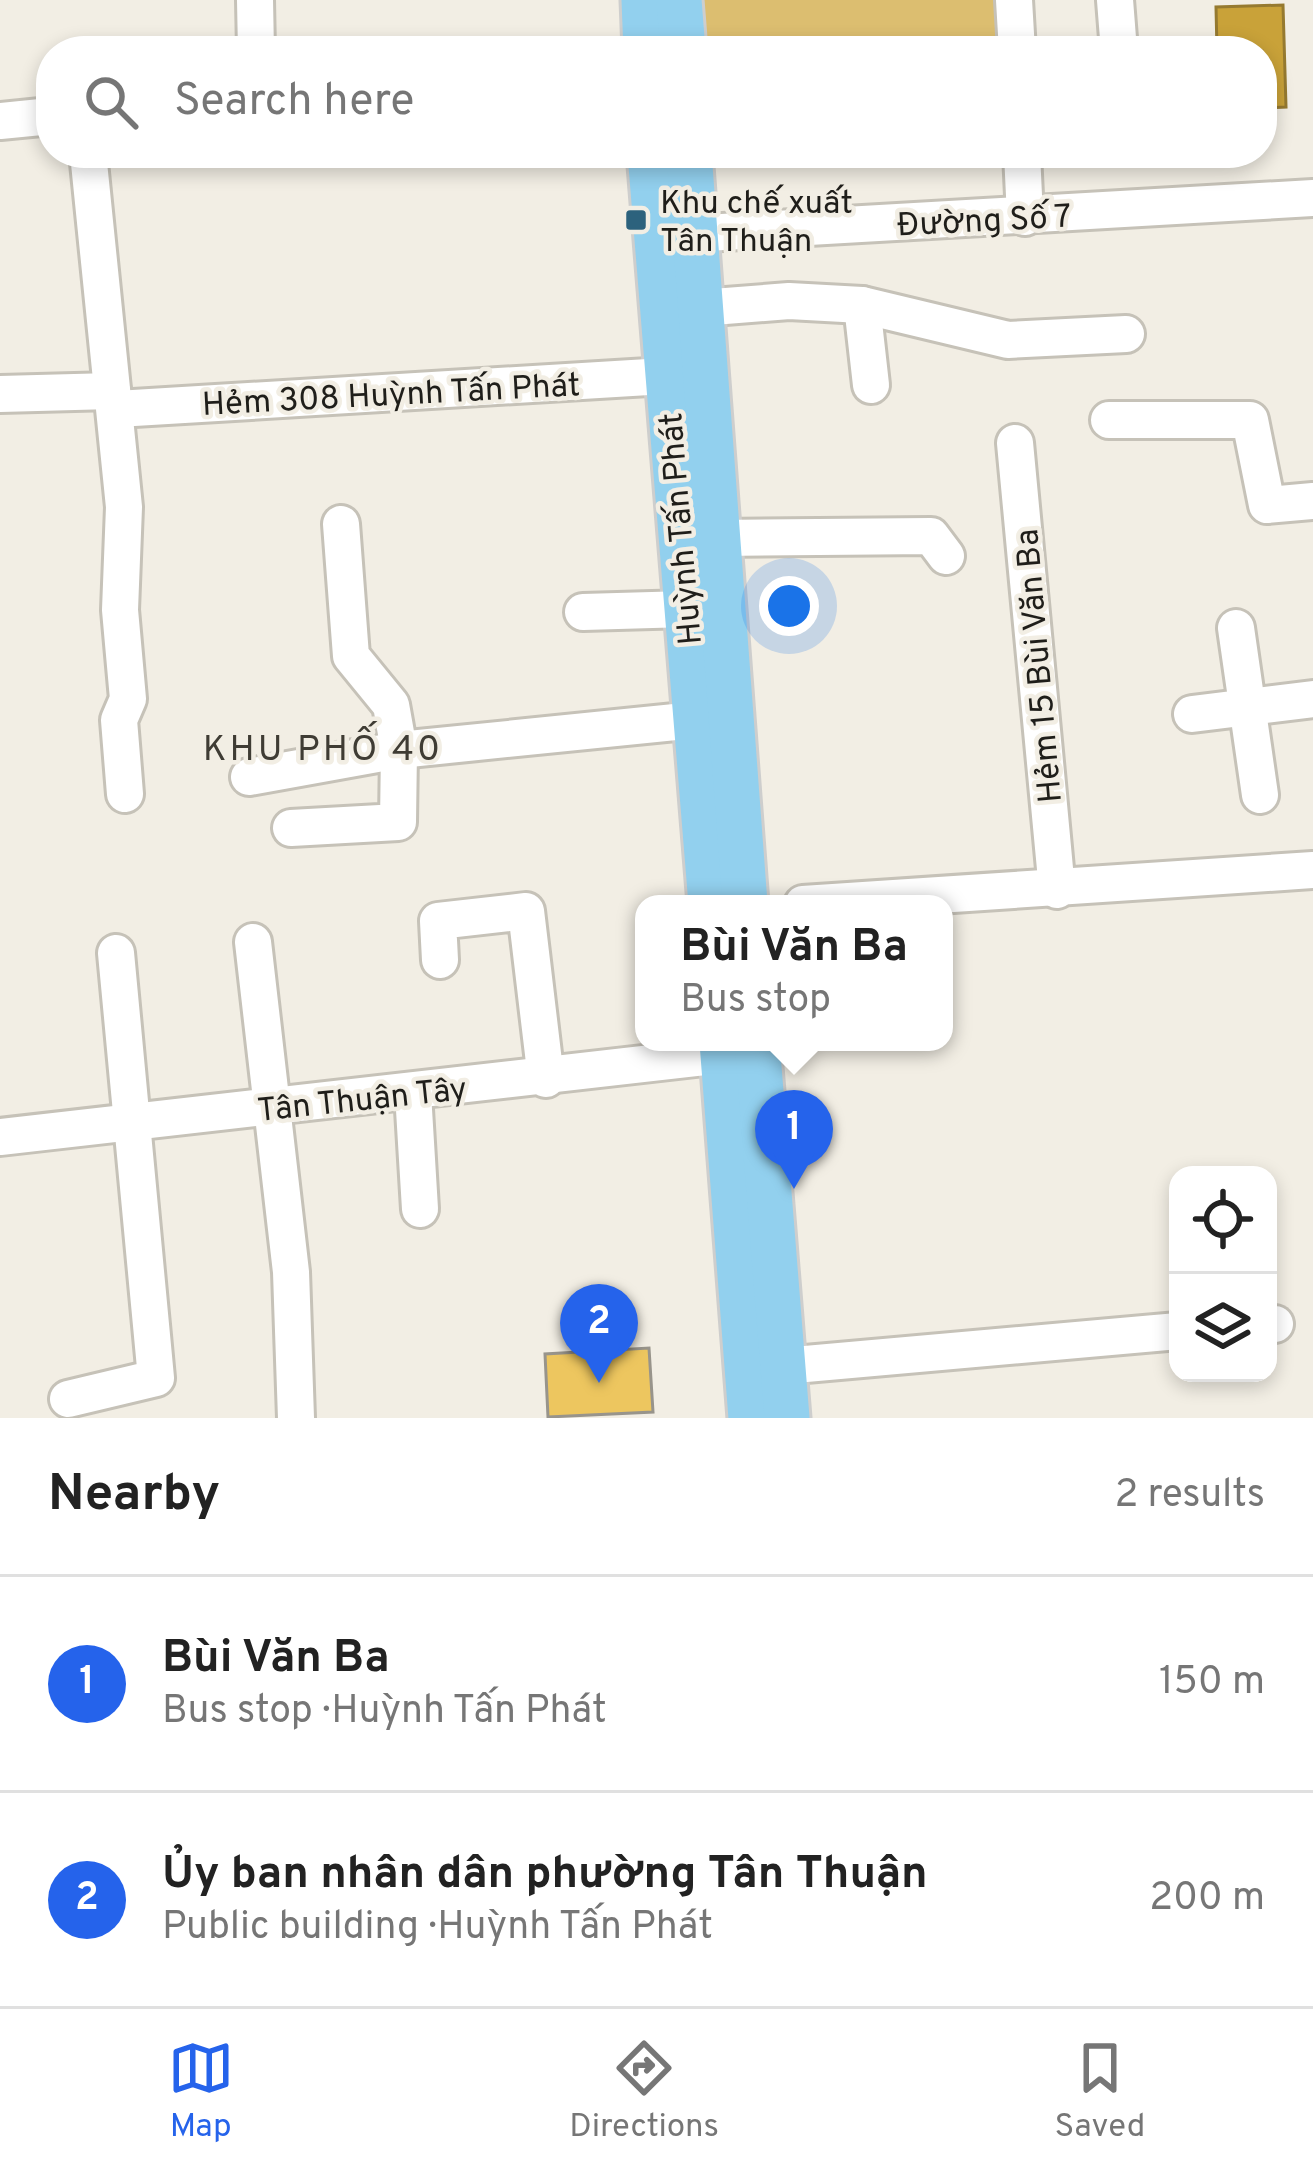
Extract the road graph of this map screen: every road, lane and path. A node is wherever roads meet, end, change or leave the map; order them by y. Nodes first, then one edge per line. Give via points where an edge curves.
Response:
1 (255, 0) edge
2 (644, 0) edge
3 (680, 0) edge
4 (1014, 0) edge
5 (1115, 0) edge
6 (256, 36) edge
7 (645, 36) edge
8 (681, 36) edge
9 (1016, 36) edge
10 (1118, 36) edge
11 (36, 117) edge
12 (0, 121) edge
13 (90, 168) edge
14 (654, 168) edge
15 (686, 168) edge
16 (1023, 168) edge
17 (1313, 198) edge
18 (1025, 218) junction
19 (674, 234) junction
20 (862, 305) junction
21 (700, 308) junction
22 (1126, 334) dead end
23 (665, 376) junction
24 (871, 386) dead end
25 (0, 394) edge
26 (114, 400) junction
27 (1109, 420) dead end
28 (1015, 443) dead end
29 (1313, 501) edge
30 (341, 524) dead end
31 (717, 538) junction
32 (946, 556) dead end
33 (687, 609) junction
34 (584, 612) dead end
35 (1236, 628) dead end
36 (1313, 699) edge
37 (1247, 707) junction
38 (1192, 714) dead end
39 (695, 721) junction
40 (399, 750) junction
41 (250, 777) dead end
42 (125, 794) dead end
43 (1260, 795) dead end
44 (291, 828) dead end
45 (1313, 870) edge
46 (1058, 890) junction
47 (710, 895) edge
48 (745, 895) edge
49 (953, 896) edge
50 (253, 941) dead end
51 (116, 953) dead end
52 (440, 960) dead end
53 (705, 1051) edge
54 (734, 1051) edge
55 (735, 1051) edge
56 (546, 1078) junction
57 (413, 1093) junction
58 (269, 1108) junction
59 (135, 1122) junction
60 (0, 1137) edge
61 (420, 1209) dead end
62 (1169, 1332) edge
63 (783, 1366) junction
64 (68, 1399) dead end
65 (296, 1418) edge
66 (752, 1418) edge
67 (787, 1418) edge

1 - 6 street
2 - 7 main road
3 - 8 main road
4 - 9 street
5 - 10 street
11 - 12 street
13 - 26 street
14 - 19 main road, Huỳnh Tấn Phát
15 - 19 main road, Huỳnh Tấn Phát
16 - 18 street
17 - 18 street, Đường Số 7
18 - 19 street, Đường Số 7
19 - 21 main road, Huỳnh Tấn Phát
19 - 23 main road, Huỳnh Tấn Phát
20 - 21 street
20 - 22 street via 1008,340
20 - 24 street
21 - 31 main road, Huỳnh Tấn Phát
23 - 26 street, Hẻm 308 Huỳnh Tấn Phát
23 - 33 main road, Huỳnh Tấn Phát
25 - 26 street, Hẻm 308 Huỳnh Tấn Phát
26 - 42 street via 124,506
27 - 29 street via 1250,420 1267,505
28 - 46 street, Hẻm 15 Bùi Văn Ba
30 - 40 street via 351,656 391,705
31 - 32 street via 931,536
31 - 48 main road, Huỳnh Tấn Phát
33 - 34 street
33 - 39 main road, Huỳnh Tấn Phát
35 - 37 street
36 - 37 street
37 - 38 street
37 - 43 street
39 - 40 street
39 - 47 main road, Huỳnh Tấn Phát
40 - 41 street
40 - 44 street via 398,822
45 - 46 street
46 - 49 street
50 - 58 street
51 - 59 street
52 - 56 street via 438,921 526,911
53 - 56 street, Tân Thuận Tây
54 - 66 main road
55 - 63 main road
56 - 57 street, Tân Thuận Tây
57 - 58 street, Tân Thuận Tây
57 - 61 street
58 - 59 street, Tân Thuận Tây
58 - 65 street via 291,1272
59 - 60 street, Tân Thuận Tây
59 - 64 street via 156,1378
62 - 63 street
63 - 67 main road

